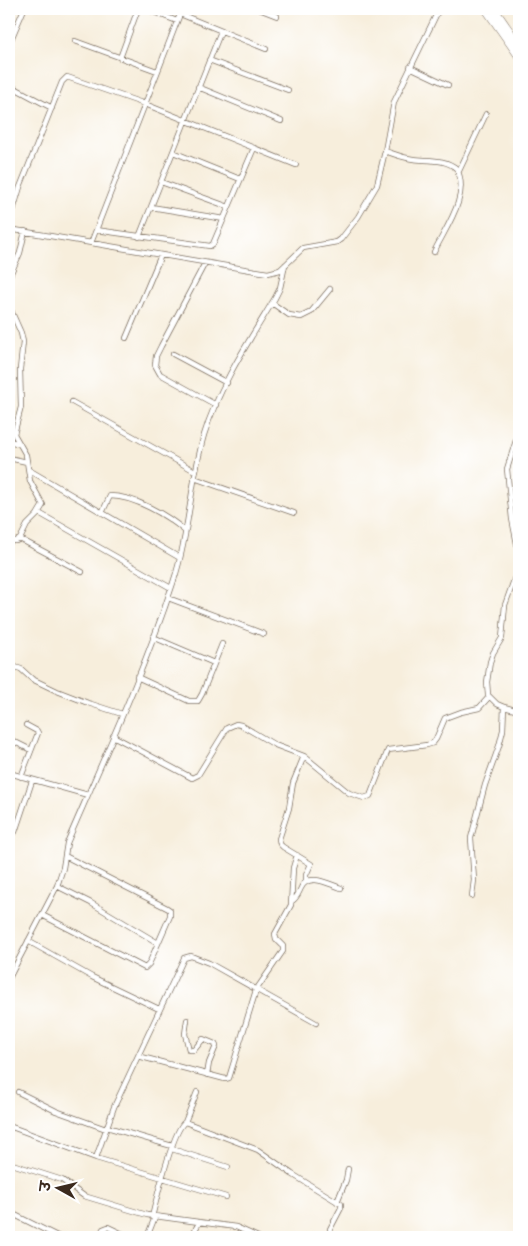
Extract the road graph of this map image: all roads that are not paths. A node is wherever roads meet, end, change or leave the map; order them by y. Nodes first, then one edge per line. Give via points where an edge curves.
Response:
1 (24, 9) edge
2 (138, 9) edge
3 (146, 9) edge
4 (259, 9) edge
5 (439, 9) edge
6 (486, 9) edge
7 (494, 9) edge
8 (181, 11) edge
9 (276, 16) dead end
10 (177, 21) junction
11 (9, 26) edge
12 (16, 28) junction
13 (220, 31) junction
14 (75, 41) dead end
15 (9, 44) edge
16 (519, 45) edge
17 (266, 49) dead end
18 (519, 56) edge
19 (120, 58) junction
20 (209, 60) junction
21 (410, 67) junction
22 (158, 71) junction
23 (9, 85) edge
24 (448, 85) dead end
25 (198, 87) junction
26 (288, 90) dead end
27 (145, 104) junction
28 (52, 108) junction
29 (486, 114) dead end
30 (185, 120) junction
31 (280, 121) dead end
32 (254, 148) junction
33 (385, 151) junction
34 (173, 152) junction
35 (296, 165) dead end
36 (458, 172) junction
37 (240, 179) junction
38 (161, 182) junction
39 (151, 207) junction
40 (228, 207) junction
41 (224, 219) junction
42 (9, 224) edge
43 (9, 229) edge
44 (96, 230) junction
45 (25, 231) junction
46 (139, 237) junction
47 (92, 243) junction
48 (434, 252) dead end
49 (161, 255) junction
50 (205, 263) junction
51 (286, 266) junction
52 (9, 278) edge
53 (330, 289) dead end
54 (272, 303) junction
55 (9, 306) edge
56 (126, 338) dead end
57 (173, 354) dead end
58 (227, 383) junction
59 (72, 402) dead end
60 (216, 405) junction
61 (519, 431) edge
62 (9, 441) edge
63 (20, 444) junction
64 (9, 458) edge
65 (27, 462) junction
66 (28, 470) junction
67 (196, 471) junction
68 (194, 478) junction
69 (39, 513) junction
70 (102, 513) junction
71 (294, 513) dead end
72 (185, 531) junction
73 (20, 539) junction
74 (9, 541) edge
75 (519, 554) edge
76 (180, 558) junction
77 (519, 566) edge
78 (82, 572) dead end
79 (171, 588) junction
80 (168, 598) junction
81 (264, 634) dead end
82 (153, 637) junction
83 (222, 644) dead end
84 (214, 663) junction
85 (9, 665) edge
86 (137, 677) junction
87 (489, 697) junction
88 (504, 707) junction
89 (519, 711) edge
90 (122, 714) junction
91 (26, 725) dead end
92 (113, 736) junction
93 (9, 739) edge
94 (31, 750) junction
95 (304, 756) junction
96 (9, 773) edge
97 (21, 777) junction
98 (32, 781) junction
99 (88, 795) junction
100 (15, 832) dead end
101 (297, 855) junction
102 (65, 856) junction
103 (306, 880) junction
104 (57, 886) junction
105 (341, 888) dead end
106 (472, 896) dead end
107 (292, 901) junction
108 (42, 915) junction
109 (28, 942) junction
110 (158, 943) junction
111 (9, 978) edge
112 (256, 990) junction
113 (159, 1009) junction
114 (187, 1020) dead end
115 (316, 1023) dead end
116 (138, 1056) junction
117 (206, 1075) junction
118 (18, 1092) dead end
119 (197, 1092) dead end
120 (185, 1122) junction
121 (9, 1126) edge
122 (106, 1128) junction
123 (172, 1148) junction
124 (96, 1158) junction
125 (9, 1163) edge
126 (228, 1167) dead end
127 (348, 1169) dead end
128 (162, 1178) junction
129 (226, 1197) dead end
130 (336, 1202) junction
131 (9, 1212) edge
132 (153, 1217) junction
133 (199, 1223) junction
134 (330, 1229) dead end
135 (59, 1237) edge
136 (99, 1237) edge
137 (129, 1237) edge
138 (147, 1237) edge
139 (191, 1237) edge
140 (258, 1237) edge

1 - 12 street
2 - 19 street
3 - 10 street
4 - 9 street
5 - 21 street
6 - 18 highway
7 - 16 highway
8 - 10 street
8 - 13 street
10 - 22 street
11 - 12 street
12 - 15 street
13 - 17 street
13 - 20 street
14 - 19 street
19 - 22 street
20 - 25 street
20 - 26 street
21 - 24 street
21 - 33 street via 394,102
22 - 27 street
23 - 28 street
25 - 30 street
25 - 31 street
27 - 28 street via 67,77
27 - 30 street
27 - 44 street
28 - 42 street via 20,187
29 - 36 street
30 - 32 street
30 - 34 street
32 - 35 street
32 - 37 street
33 - 36 street via 406,158 448,163
33 - 51 street via 373,194 341,239 303,248
34 - 37 street
34 - 38 street
36 - 48 street via 458,204
37 - 40 street
38 - 39 street
38 - 40 street
39 - 41 street
39 - 46 street
40 - 41 street
41 - 46 street via 210,246
43 - 45 street
44 - 46 street
44 - 47 street
45 - 47 street
45 - 52 street
47 - 49 street
49 - 50 street
49 - 56 street
50 - 51 street via 268,273
50 - 60 street via 156,356 155,365 160,374
51 - 54 street
53 - 54 street via 311,312 301,317 289,314
54 - 58 street
55 - 63 street via 23,342 21,407 14,429
57 - 58 street
58 - 60 street
59 - 67 street
60 - 67 street
61 - 75 street via 507,469
62 - 63 street
63 - 65 street
64 - 65 street
65 - 66 street
66 - 69 street via 42,503
66 - 70 street
67 - 68 street
68 - 71 street
68 - 72 street
69 - 73 street via 27,525
69 - 79 street
70 - 72 street via 110,496 134,500
70 - 76 street
72 - 76 street
73 - 74 street
73 - 78 street
76 - 79 street
77 - 87 street via 504,605 502,641 490,662
79 - 80 street
80 - 81 street
80 - 82 street
82 - 84 street
82 - 86 street
83 - 84 street
84 - 86 street via 202,694 194,702
85 - 90 street via 22,669 32,679 57,691
86 - 90 street
87 - 88 street
87 - 95 street via 479,708 445,718 433,743 388,750 370,796 364,798 351,794
88 - 89 street
88 - 106 street via 499,746 471,838
90 - 92 street
91 - 94 street via 38,734
92 - 95 street via 192,778 198,775 223,732 236,724
92 - 99 street
93 - 94 street
94 - 97 street
95 - 101 street via 293,783 279,839 280,844
96 - 97 street
97 - 98 street
98 - 99 street
98 - 100 street
99 - 102 street via 67,843
101 - 103 street via 311,865
101 - 107 street via 293,868
102 - 104 street
102 - 110 street via 170,910
103 - 105 street
103 - 107 street
104 - 108 street
104 - 110 street
107 - 112 street via 275,937 283,951
108 - 109 street
108 - 110 street via 145,968
109 - 111 street
109 - 113 street
112 - 113 street via 209,963 187,956 181,961
112 - 115 street
112 - 117 street via 230,1076 225,1079
113 - 116 street
114 - 117 street via 184,1034 189,1050 194,1050 203,1040 216,1046
116 - 117 street
116 - 122 street
118 - 122 street via 56,1111
119 - 120 street
120 - 123 street via 180,1126
120 - 130 street via 258,1150
121 - 124 street
122 - 123 street
122 - 124 street
123 - 126 street
123 - 128 street
124 - 128 street
125 - 132 street via 62,1180 84,1196
127 - 130 street
128 - 129 street
128 - 132 street
130 - 134 street via 342,1206
131 - 135 street
132 - 133 street
132 - 138 street
133 - 139 street
133 - 140 street via 236,1227
136 - 137 street via 108,1227

